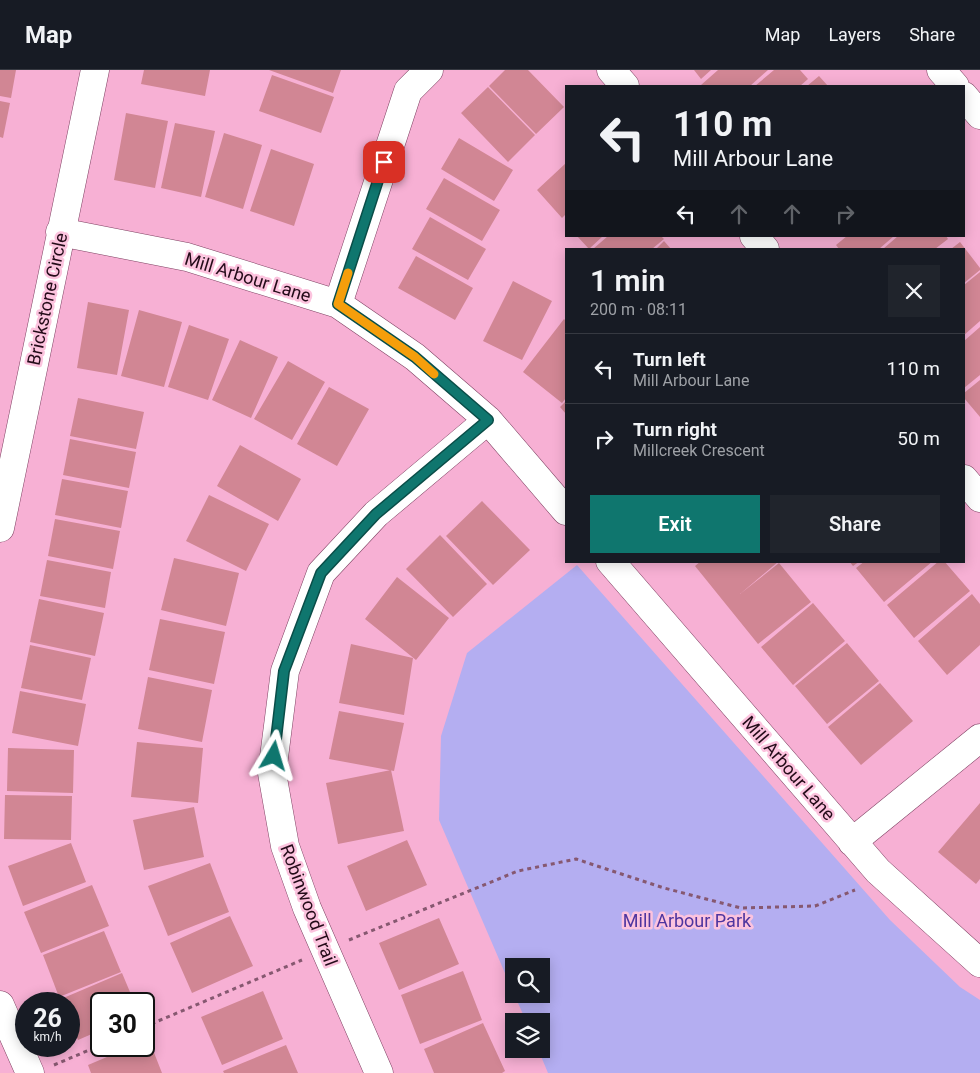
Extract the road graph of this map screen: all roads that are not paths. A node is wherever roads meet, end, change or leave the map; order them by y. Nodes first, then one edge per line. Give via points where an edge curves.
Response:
1 (95, 70) edge
2 (429, 70) edge
3 (611, 70) edge
4 (941, 70) edge
5 (624, 85) edge
6 (956, 85) edge
7 (60, 232) junction
8 (755, 237) edge
9 (764, 248) edge
10 (338, 304) junction
11 (488, 420) junction
12 (965, 480) edge
13 (980, 498) edge
14 (565, 510) edge
15 (0, 528) edge
16 (612, 563) edge
17 (980, 738) edge
18 (852, 842) junction
19 (980, 963) edge
20 (0, 1005) edge
21 (41, 1069) edge
22 (379, 1073) edge

1 - 7 street, Brickstone Circle
2 - 10 street via 408,92
3 - 5 street
4 - 6 street
7 - 10 street, Mill Arbour Lane via 187,257
7 - 15 street, Brickstone Circle
8 - 9 street
10 - 11 street, Mill Arbour Lane via 415,357
11 - 14 street, Mill Arbour Lane
11 - 22 street, Robinwood Trail via 376,514 321,573 284,671 272,773 285,846 307,908
12 - 13 street
16 - 18 street, Mill Arbour Lane
17 - 18 street
18 - 19 street, Mill Arbour Lane via 878,871
20 - 21 street

